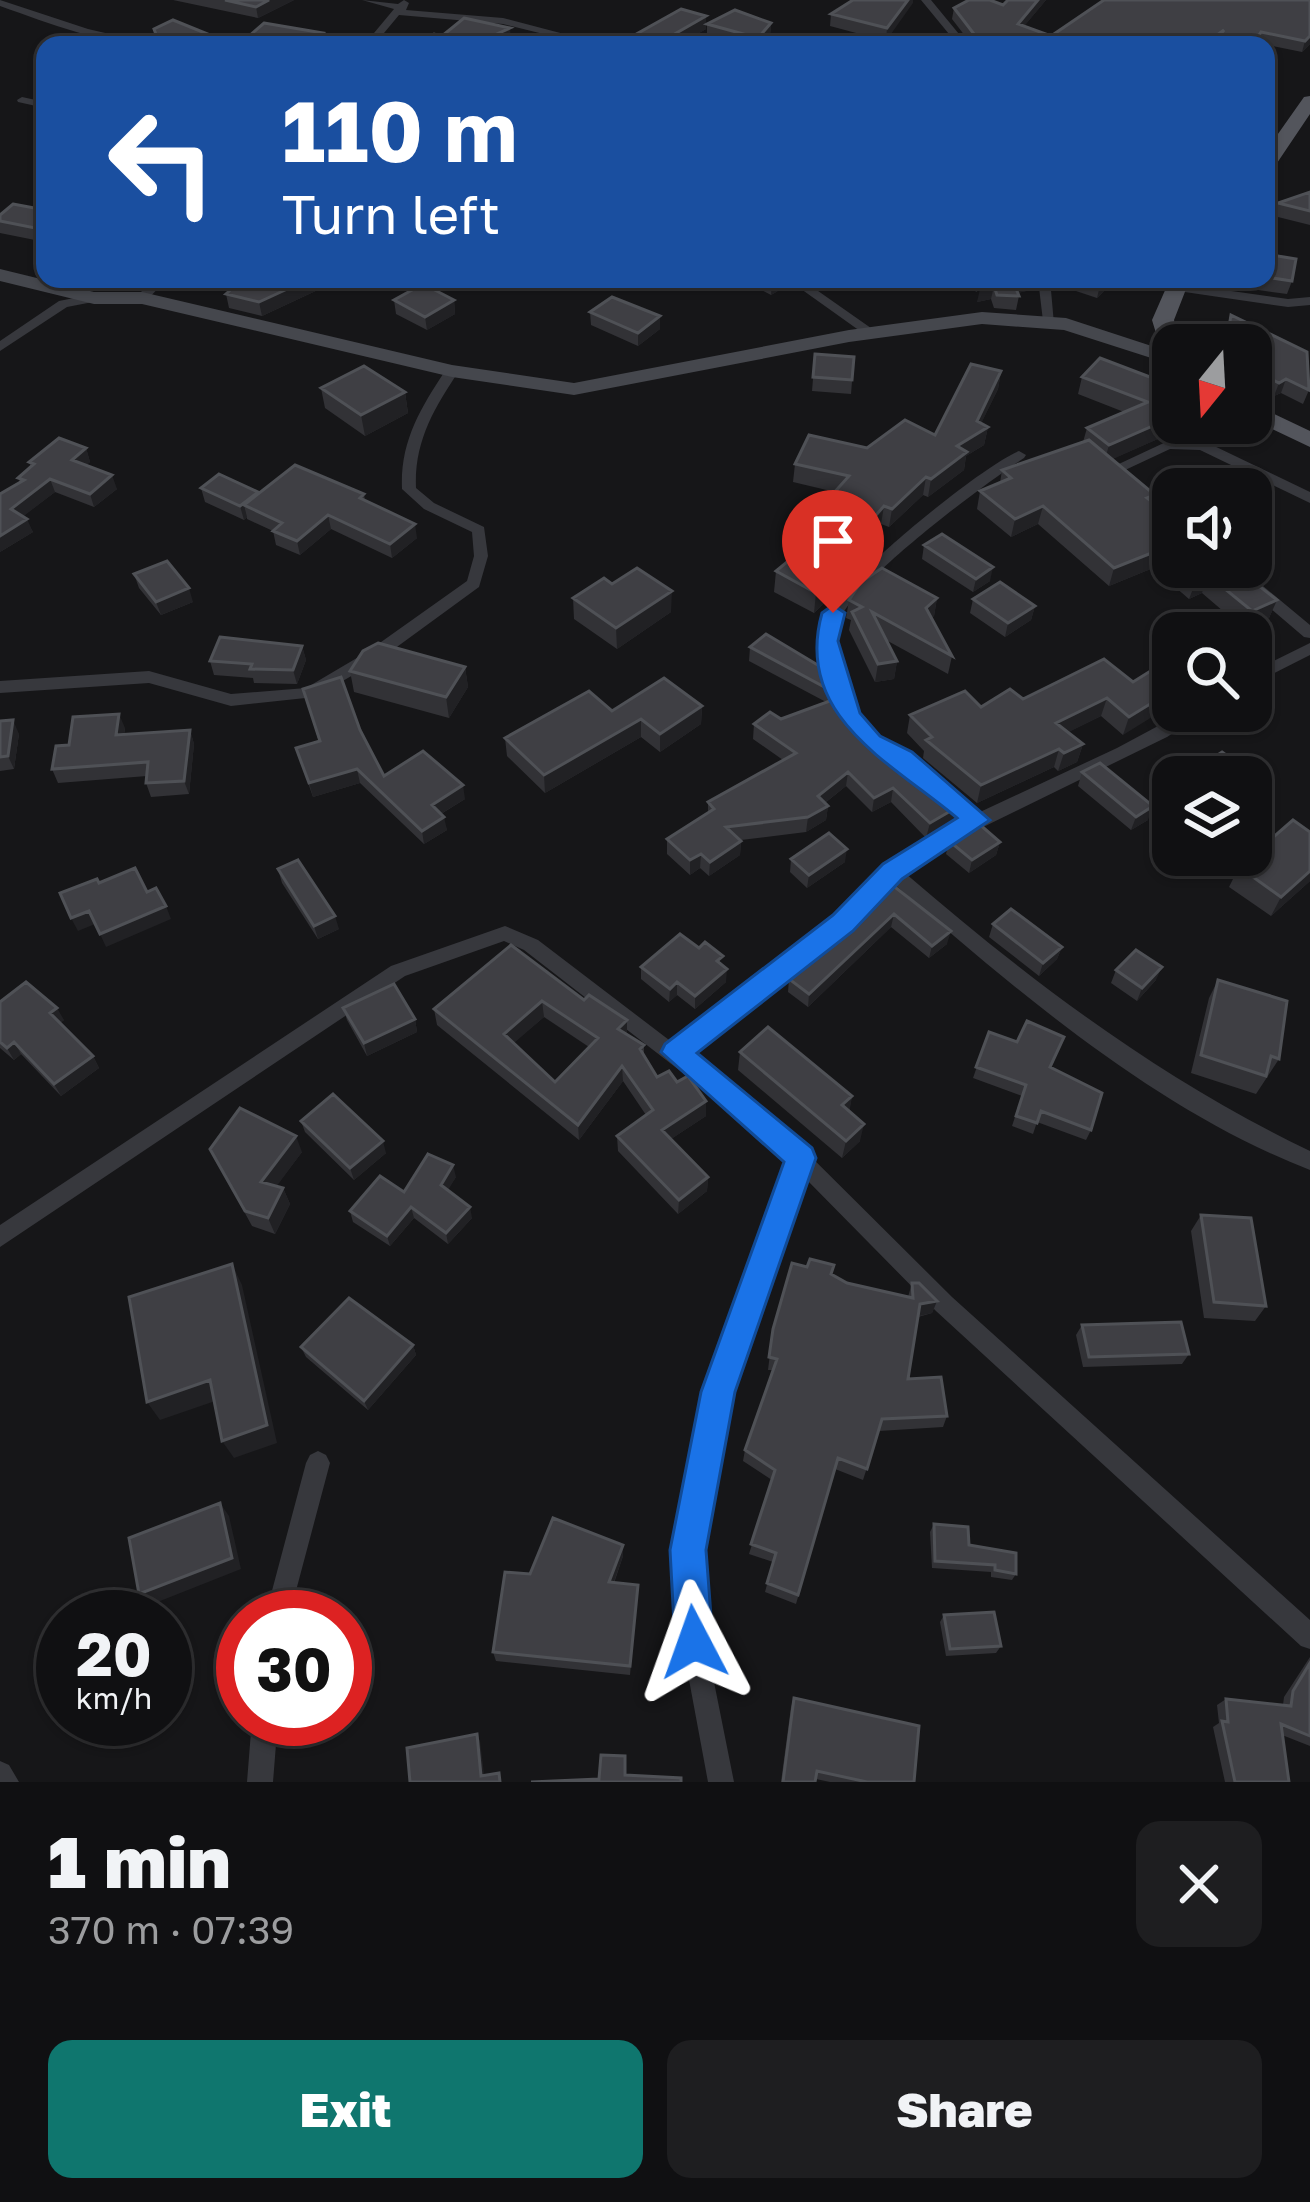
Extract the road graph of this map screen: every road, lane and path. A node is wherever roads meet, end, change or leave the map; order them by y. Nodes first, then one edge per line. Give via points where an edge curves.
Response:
1 (368, 0) edge
2 (926, 0) edge
3 (0, 3) edge
4 (402, 6) edge
5 (106, 36) edge
6 (377, 36) edge
7 (564, 36) edge
8 (956, 36) edge
9 (22, 100) dead end
10 (36, 103) edge
11 (1308, 106) edge
12 (1275, 152) edge
13 (0, 275) edge
14 (36, 284) edge
15 (53, 288) edge
16 (152, 288) edge
17 (806, 288) edge
18 (1045, 288) edge
19 (1175, 288) edge
20 (1203, 288) edge
21 (94, 298) junction
22 (142, 298) junction
23 (1310, 301) edge
24 (1049, 321) junction
25 (1163, 324) edge
26 (872, 332) junction
27 (0, 347) edge
28 (1152, 350) edge
29 (452, 371) junction
30 (1272, 421) edge
31 (1310, 440) edge
32 (1019, 455) dead end
33 (1143, 494) edge
34 (1310, 499) edge
35 (1256, 588) edge
36 (1310, 633) edge
37 (1310, 648) edge
38 (1272, 668) edge
39 (0, 687) edge
40 (1160, 732) edge
41 (976, 820) junction
42 (892, 872) junction
43 (676, 1052) junction
44 (801, 1158) junction
45 (1310, 1161) edge
46 (0, 1237) edge
47 (318, 1463) dead end
48 (284, 1590) edge
49 (1310, 1637) edge
50 (263, 1746) edge
51 (0, 1774) edge
52 (6, 1782) edge
53 (260, 1782) edge
54 (721, 1782) edge

1 - 4 street
2 - 8 street
3 - 5 street
4 - 6 street
4 - 7 street
9 - 10 street
11 - 12 main road
13 - 14 main road
15 - 21 main road
16 - 22 street
17 - 26 street
18 - 24 street
19 - 25 main road
20 - 23 street
21 - 22 main road
21 - 27 street via 63,304
22 - 29 main road
24 - 26 main road via 959,319
24 - 28 main road
26 - 29 main road via 574,389
29 - 39 street via 411,439 409,489 479,530 474,583 374,656 309,693 231,700 149,677
30 - 31 main road
32 - 41 street via 861,586 833,613 826,641 848,717
33 - 34 street via 1113,470 1168,445 1203,446
35 - 36 street
37 - 38 street
40 - 41 street
41 - 42 street
42 - 43 street via 843,923
42 - 45 street via 1166,1089
43 - 44 street
43 - 46 street via 531,945 505,933 472,942 398,971 311,1024
44 - 49 street via 944,1304
44 - 54 street via 718,1392 688,1550 694,1642
47 - 48 street
50 - 53 street
51 - 52 street

